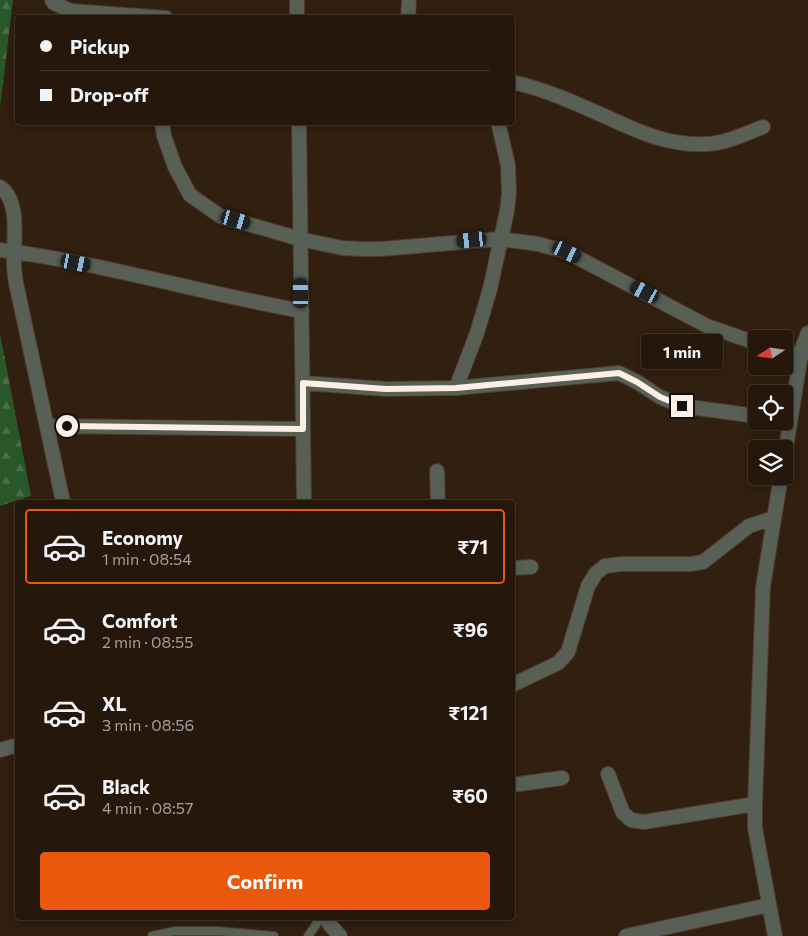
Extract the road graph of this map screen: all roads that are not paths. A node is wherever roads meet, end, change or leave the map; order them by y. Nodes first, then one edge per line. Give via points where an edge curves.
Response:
1 (52, 0) edge
2 (297, 0) edge
3 (410, 0) edge
4 (130, 15) edge
5 (297, 15) edge
6 (408, 15) edge
7 (515, 83) edge
8 (162, 125) edge
9 (299, 125) edge
10 (499, 125) edge
11 (763, 127) dead end
12 (0, 187) edge
13 (300, 239) junction
14 (500, 239) junction
15 (7, 251) edge
16 (302, 311) junction
17 (808, 333) edge
18 (748, 340) edge
19 (793, 354) edge
20 (801, 356) junction
21 (303, 383) junction
22 (456, 388) junction
23 (793, 393) edge
24 (748, 415) edge
25 (47, 426) junction
26 (303, 429) junction
27 (437, 471) dead end
28 (780, 485) edge
29 (63, 500) edge
30 (304, 500) edge
31 (438, 500) edge
32 (774, 518) junction
33 (531, 567) dead end
34 (515, 568) edge
35 (515, 684) edge
36 (15, 746) edge
37 (0, 750) edge
38 (608, 774) dead end
39 (562, 778) dead end
40 (515, 785) edge
41 (754, 804) junction
42 (769, 905) junction
43 (324, 920) edge
44 (152, 936) edge
45 (274, 936) edge
46 (308, 936) edge
47 (340, 936) edge
48 (626, 936) edge
49 (775, 936) edge

1 - 4 street via 71,10
2 - 5 street
3 - 6 street
7 - 11 street via 535,87 653,137 682,144 726,141
8 - 13 street via 175,168 190,195 220,216
9 - 13 street
10 - 14 street via 508,165 509,194
12 - 15 street via 8,194 13,207 15,233
13 - 14 street via 342,248 381,250
13 - 16 street
14 - 18 street via 567,252 707,326
14 - 22 street via 490,289
15 - 16 street
15 - 25 street
16 - 21 street
17 - 20 street
19 - 20 street
20 - 23 street
21 - 22 street via 386,389
21 - 26 street
22 - 24 street via 619,373 682,406
25 - 26 street
25 - 29 street
26 - 30 street
27 - 31 street
28 - 32 street
32 - 35 street via 749,526 703,562 605,566 588,586 568,652 558,663
32 - 41 street via 763,586
33 - 34 street
36 - 37 street
38 - 41 street via 623,813 632,820 644,822
39 - 40 street
41 - 42 street
42 - 48 street
42 - 49 street
43 - 46 lane
43 - 47 street
44 - 45 lane via 175,930 209,930

